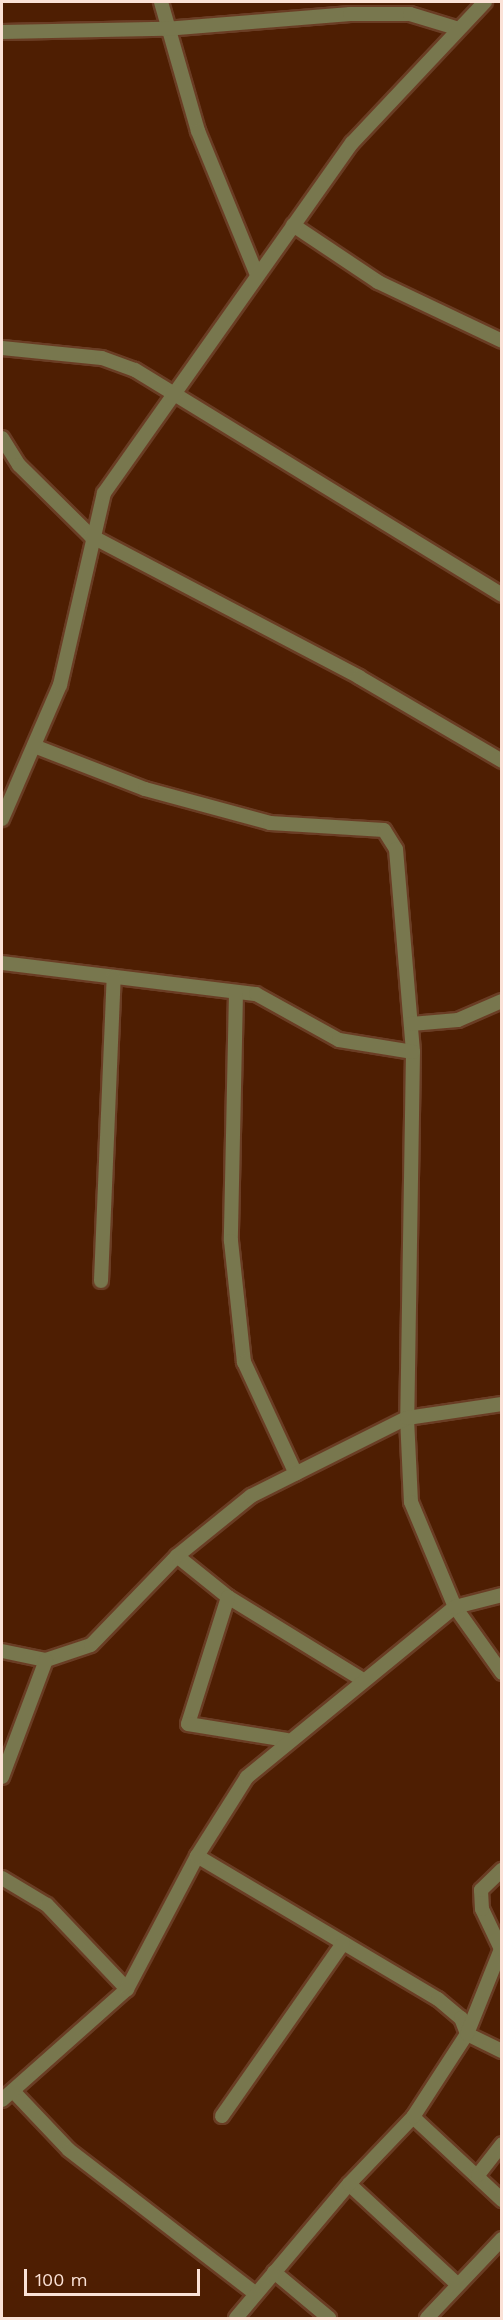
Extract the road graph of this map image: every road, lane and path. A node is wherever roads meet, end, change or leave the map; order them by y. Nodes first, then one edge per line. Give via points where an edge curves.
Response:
1 (161, 2) edge
2 (485, 2) edge
3 (165, 29) junction
4 (459, 29) junction
5 (2, 32) edge
6 (293, 225) junction
7 (257, 275) junction
8 (501, 341) edge
9 (2, 348) edge
10 (174, 391) junction
11 (2, 438) edge
12 (91, 536) junction
13 (501, 595) edge
14 (34, 746) junction
15 (501, 761) edge
16 (2, 819) edge
17 (2, 963) edge
18 (114, 977) junction
19 (236, 992) junction
20 (501, 1001) edge
21 (411, 1024) junction
22 (413, 1052) junction
23 (101, 1281) dead end
24 (501, 1404) edge
25 (407, 1418) junction
26 (296, 1474) junction
27 (177, 1556) junction
28 (501, 1595) edge
29 (228, 1598) junction
30 (455, 1607) junction
31 (2, 1651) edge
32 (46, 1660) junction
33 (501, 1673) edge
34 (363, 1680) junction
35 (287, 1740) junction
36 (2, 1777) edge
37 (197, 1856) junction
38 (501, 1870) edge
39 (2, 1878) edge
40 (343, 1942) junction
41 (127, 1989) junction
42 (467, 2034) junction
43 (501, 2051) edge
44 (7, 2096) edge
45 (222, 2116) dead end
46 (413, 2117) junction
47 (501, 2144) edge
48 (478, 2175) junction
49 (349, 2184) junction
50 (501, 2200) edge
51 (501, 2239) edge
52 (274, 2272) junction
53 (457, 2284) junction
54 (255, 2293) junction
55 (236, 2319) edge
56 (329, 2319) edge
57 (427, 2319) edge

1 - 3 street
2 - 4 street
3 - 4 street via 350,14 410,14
3 - 5 street
3 - 7 street via 198,131
4 - 6 street via 352,143
6 - 7 street
6 - 8 street via 378,282
7 - 10 street
9 - 10 street via 102,358
10 - 12 street via 105,493
10 - 13 street
11 - 12 street via 19,465
12 - 14 street via 60,685
12 - 15 street via 359,676
14 - 16 street
14 - 21 street via 146,789 270,823 384,830 396,849
17 - 18 street
18 - 19 street
18 - 23 street
19 - 22 street via 256,994 339,1040
19 - 26 street via 231,1241 244,1362
20 - 21 street via 458,1020
21 - 22 street
22 - 25 street
24 - 25 street
25 - 26 street
25 - 30 street via 411,1502
26 - 27 street via 250,1496
27 - 29 street
27 - 32 street via 91,1645
28 - 30 street
29 - 34 street
29 - 35 street via 188,1724
30 - 33 street
30 - 34 street
31 - 32 street
32 - 36 street
34 - 35 street
35 - 37 street via 247,1777
37 - 40 street
37 - 41 street
38 - 42 street via 481,1890 482,1909 501,1949
39 - 41 street via 48,1905
40 - 42 street via 438,1999 461,2018
40 - 45 street
41 - 44 street
42 - 43 street
42 - 46 street
44 - 54 street via 69,2150
46 - 48 street
46 - 49 street
47 - 48 street
48 - 50 street
49 - 52 street
49 - 53 street
51 - 53 street
52 - 54 street
52 - 56 street
53 - 57 street
54 - 55 street

